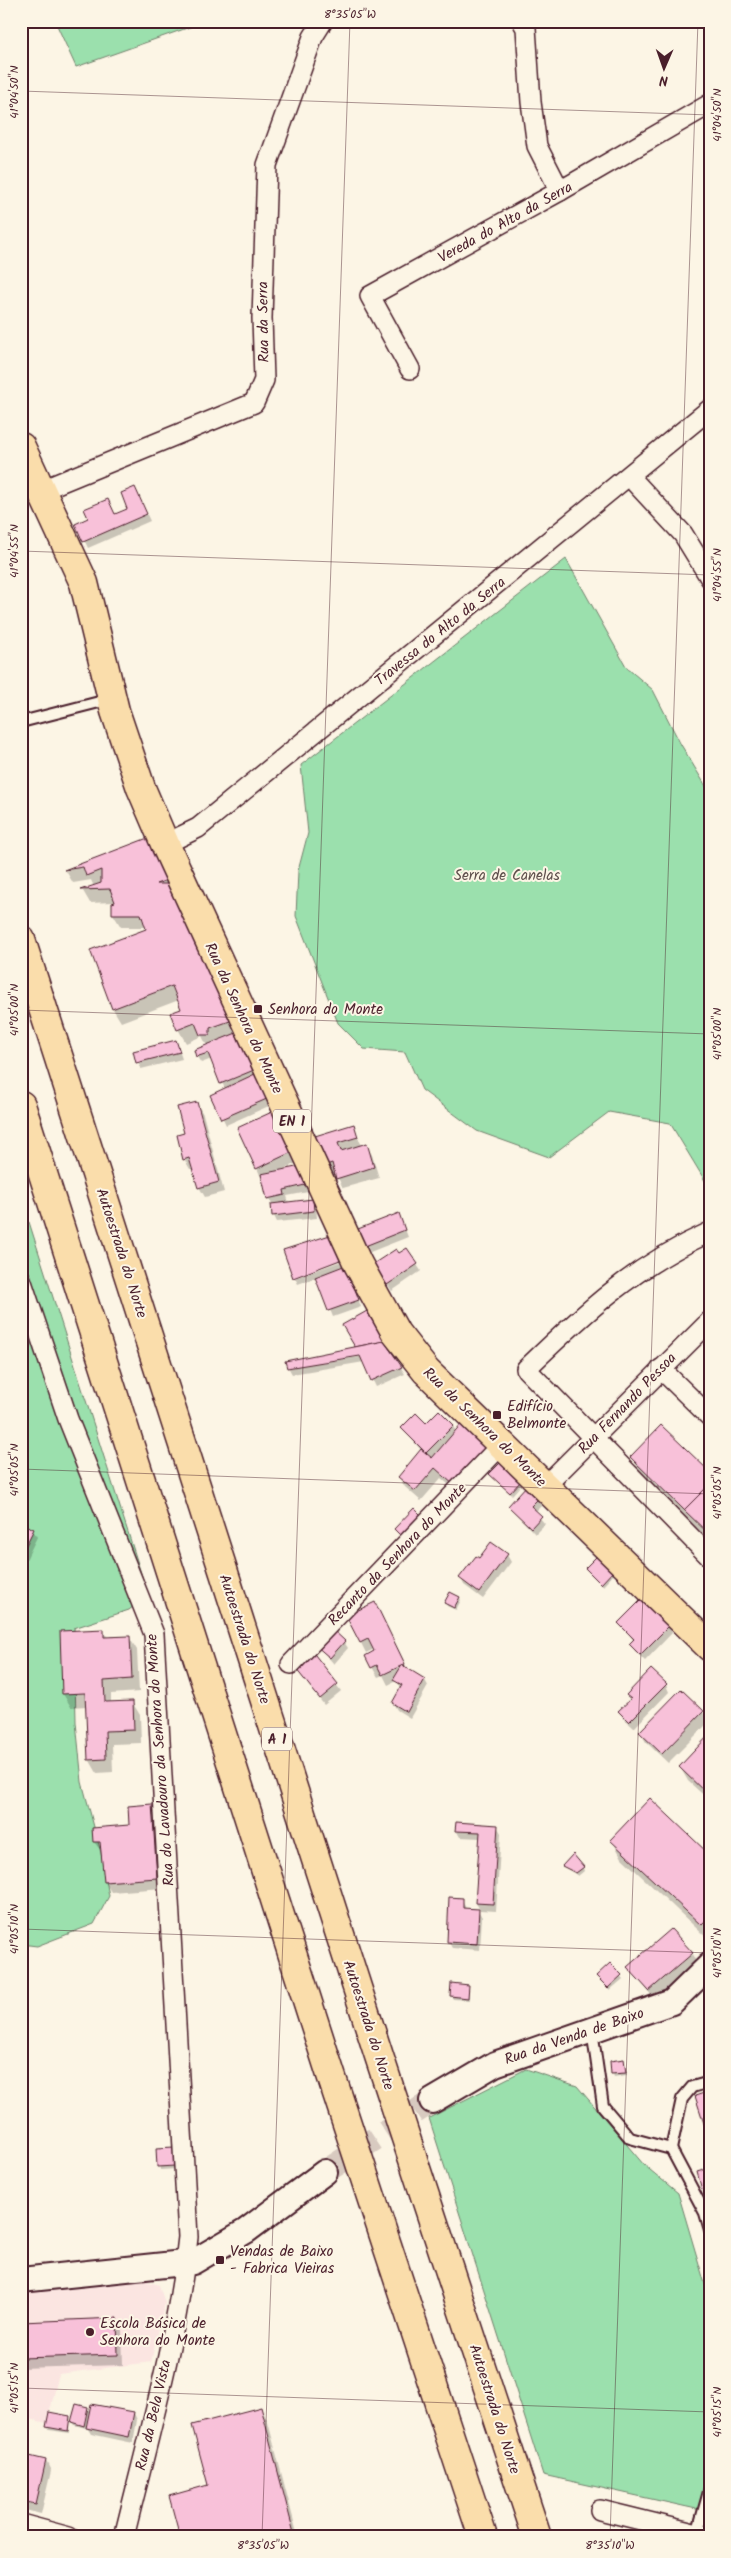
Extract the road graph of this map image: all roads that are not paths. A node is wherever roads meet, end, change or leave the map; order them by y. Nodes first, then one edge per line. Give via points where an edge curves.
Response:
1 (323, 21) edge
2 (522, 21) edge
3 (710, 104) edge
4 (560, 191) junction
5 (410, 369) dead end
6 (710, 409) edge
7 (21, 448) edge
8 (630, 477) junction
9 (42, 490) junction
10 (710, 578) edge
11 (112, 699) junction
12 (21, 722) edge
13 (165, 844) junction
14 (21, 940) edge
15 (21, 1105) edge
16 (710, 1232) edge
17 (21, 1280) edge
18 (710, 1321) edge
19 (660, 1369) junction
20 (710, 1417) edge
21 (593, 1439) junction
22 (502, 1444) junction
23 (545, 1486) junction
24 (710, 1557) edge
25 (710, 1647) edge
26 (291, 1664) dead end
27 (710, 1965) edge
28 (592, 2030) junction
29 (710, 2082) edge
30 (432, 2101) tunnel mouth
31 (671, 2149) junction
32 (325, 2172) tunnel mouth
33 (710, 2230) edge
34 (185, 2263) junction
35 (21, 2280) edge
36 (710, 2488) edge
37 (600, 2510) dead end
38 (21, 2524) edge
39 (704, 2535) edge
40 (69, 2537) edge
41 (124, 2537) edge
42 (483, 2537) edge
43 (538, 2537) edge

1 - 9 street, Rua da Serra via 313,37 267,164 262,318 264,380 254,402
2 - 4 street via 526,28 537,146
3 - 4 street, Vereda do Alto da Serra
4 - 5 street, Vereda do Alto da Serra via 370,296
6 - 8 street, Travessa do Alto da Serra
7 - 9 main road, Rua da Senhora do Monte / EN 1
8 - 10 street via 683,534
8 - 13 street, Travessa do Alto da Serra via 198,828
9 - 11 main road, Rua da Senhora do Monte / EN 1 via 84,583
11 - 12 lane
11 - 13 main road, Rua da Senhora do Monte / EN 1 via 141,788
13 - 22 main road, Rua da Senhora do Monte / EN 1 via 358,1264 396,1333 426,1371
14 - 43 main road, Autoestrada do Norte / A 1 via 378,2056
15 - 42 main road via 328,2065
16 - 21 street via 654,1260 589,1309 526,1369
17 - 34 street, Rua do Lavadouro da Senhora do Monte via 68,1420 154,1634 188,2237
18 - 19 street, Rua Fernando Pessoa
19 - 20 street
19 - 21 street, Rua Fernando Pessoa
21 - 23 street, Rua Fernando Pessoa
21 - 24 street
22 - 23 main road, Rua da Senhora do Monte / EN 1
22 - 26 street, Recanto da Senhora do Monte
23 - 25 main road, Rua da Senhora do Monte / EN 1
27 - 28 street, Rua da Venda de Baixo via 672,2002
28 - 30 street, Rua da Venda de Baixo via 495,2064
28 - 31 lane via 603,2106 630,2138
29 - 31 lane via 692,2087 682,2099
31 - 33 lane via 705,2213
32 - 34 street via 246,2231 193,2262
34 - 35 street
34 - 41 street, Rua da Bela Vista via 165,2368
36 - 39 lane
37 - 39 street
38 - 40 street

